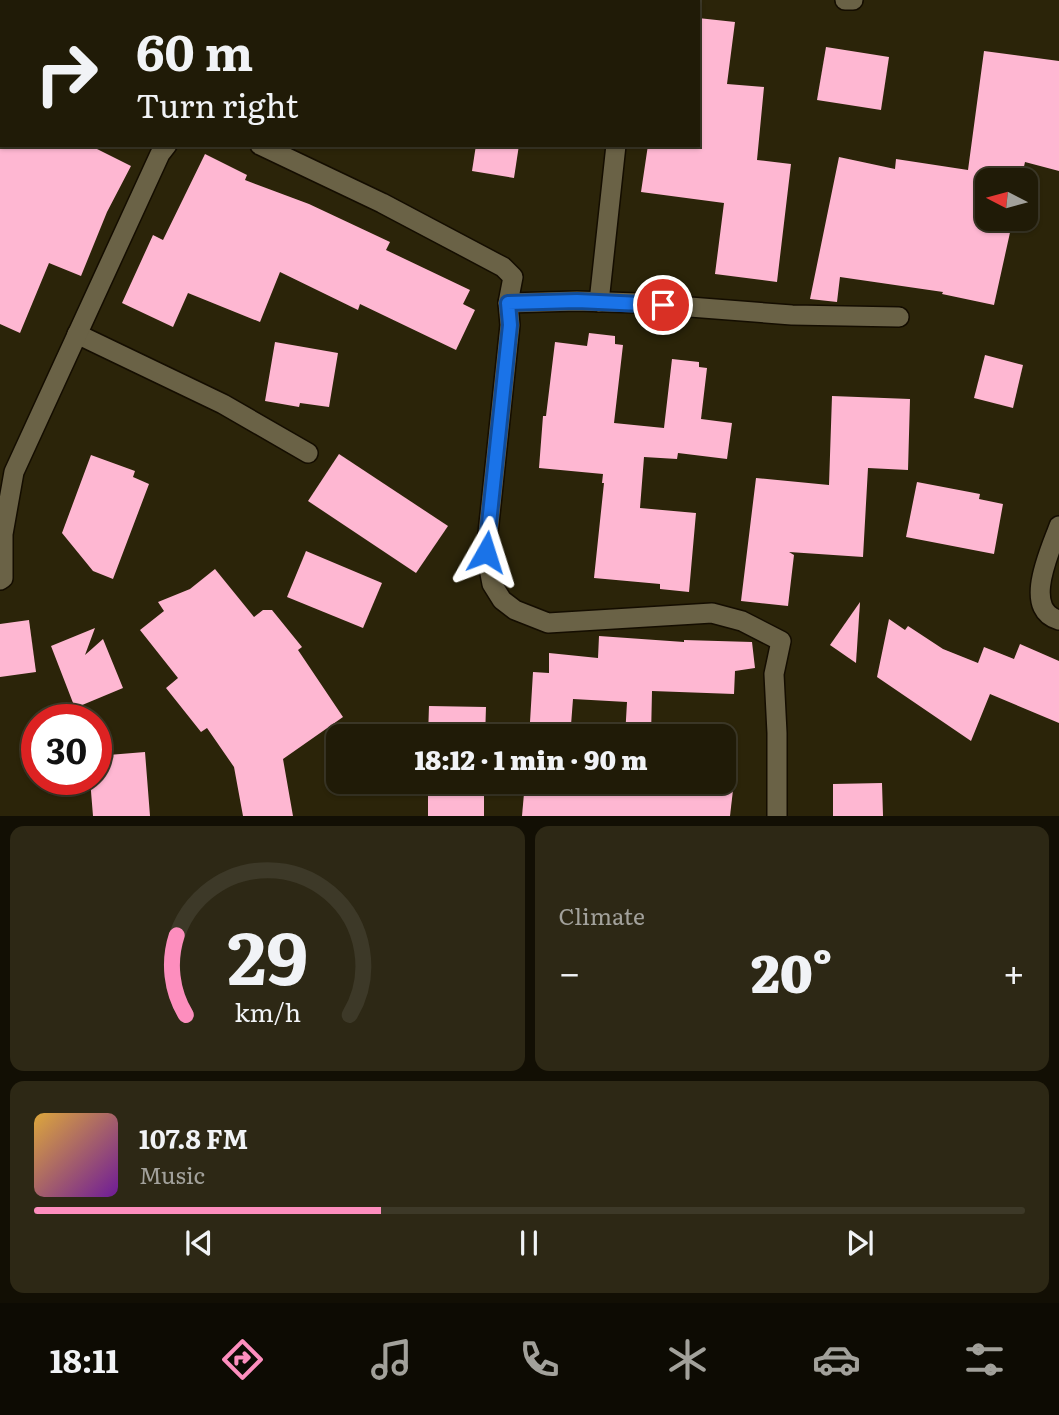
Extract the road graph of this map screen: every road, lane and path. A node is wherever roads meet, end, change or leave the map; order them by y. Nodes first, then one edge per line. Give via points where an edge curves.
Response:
1 (845, 0) edge
2 (853, 0) edge
3 (165, 147) edge
4 (264, 147) edge
5 (617, 147) edge
6 (598, 302) junction
7 (508, 303) junction
8 (899, 317) dead end
9 (77, 334) junction
10 (308, 453) dead end
11 (1059, 526) edge
12 (0, 580) edge
13 (1059, 620) edge
14 (777, 816) edge

1 - 2 street
3 - 9 street
4 - 7 street via 503,267 513,277
5 - 6 street
6 - 7 street
6 - 8 street
7 - 14 street via 510,325 486,552 492,584 515,610 548,623 712,613 742,621 780,642 774,674
9 - 10 street via 223,404
9 - 12 street via 14,472
11 - 13 street via 1041,575 1040,592 1043,610

